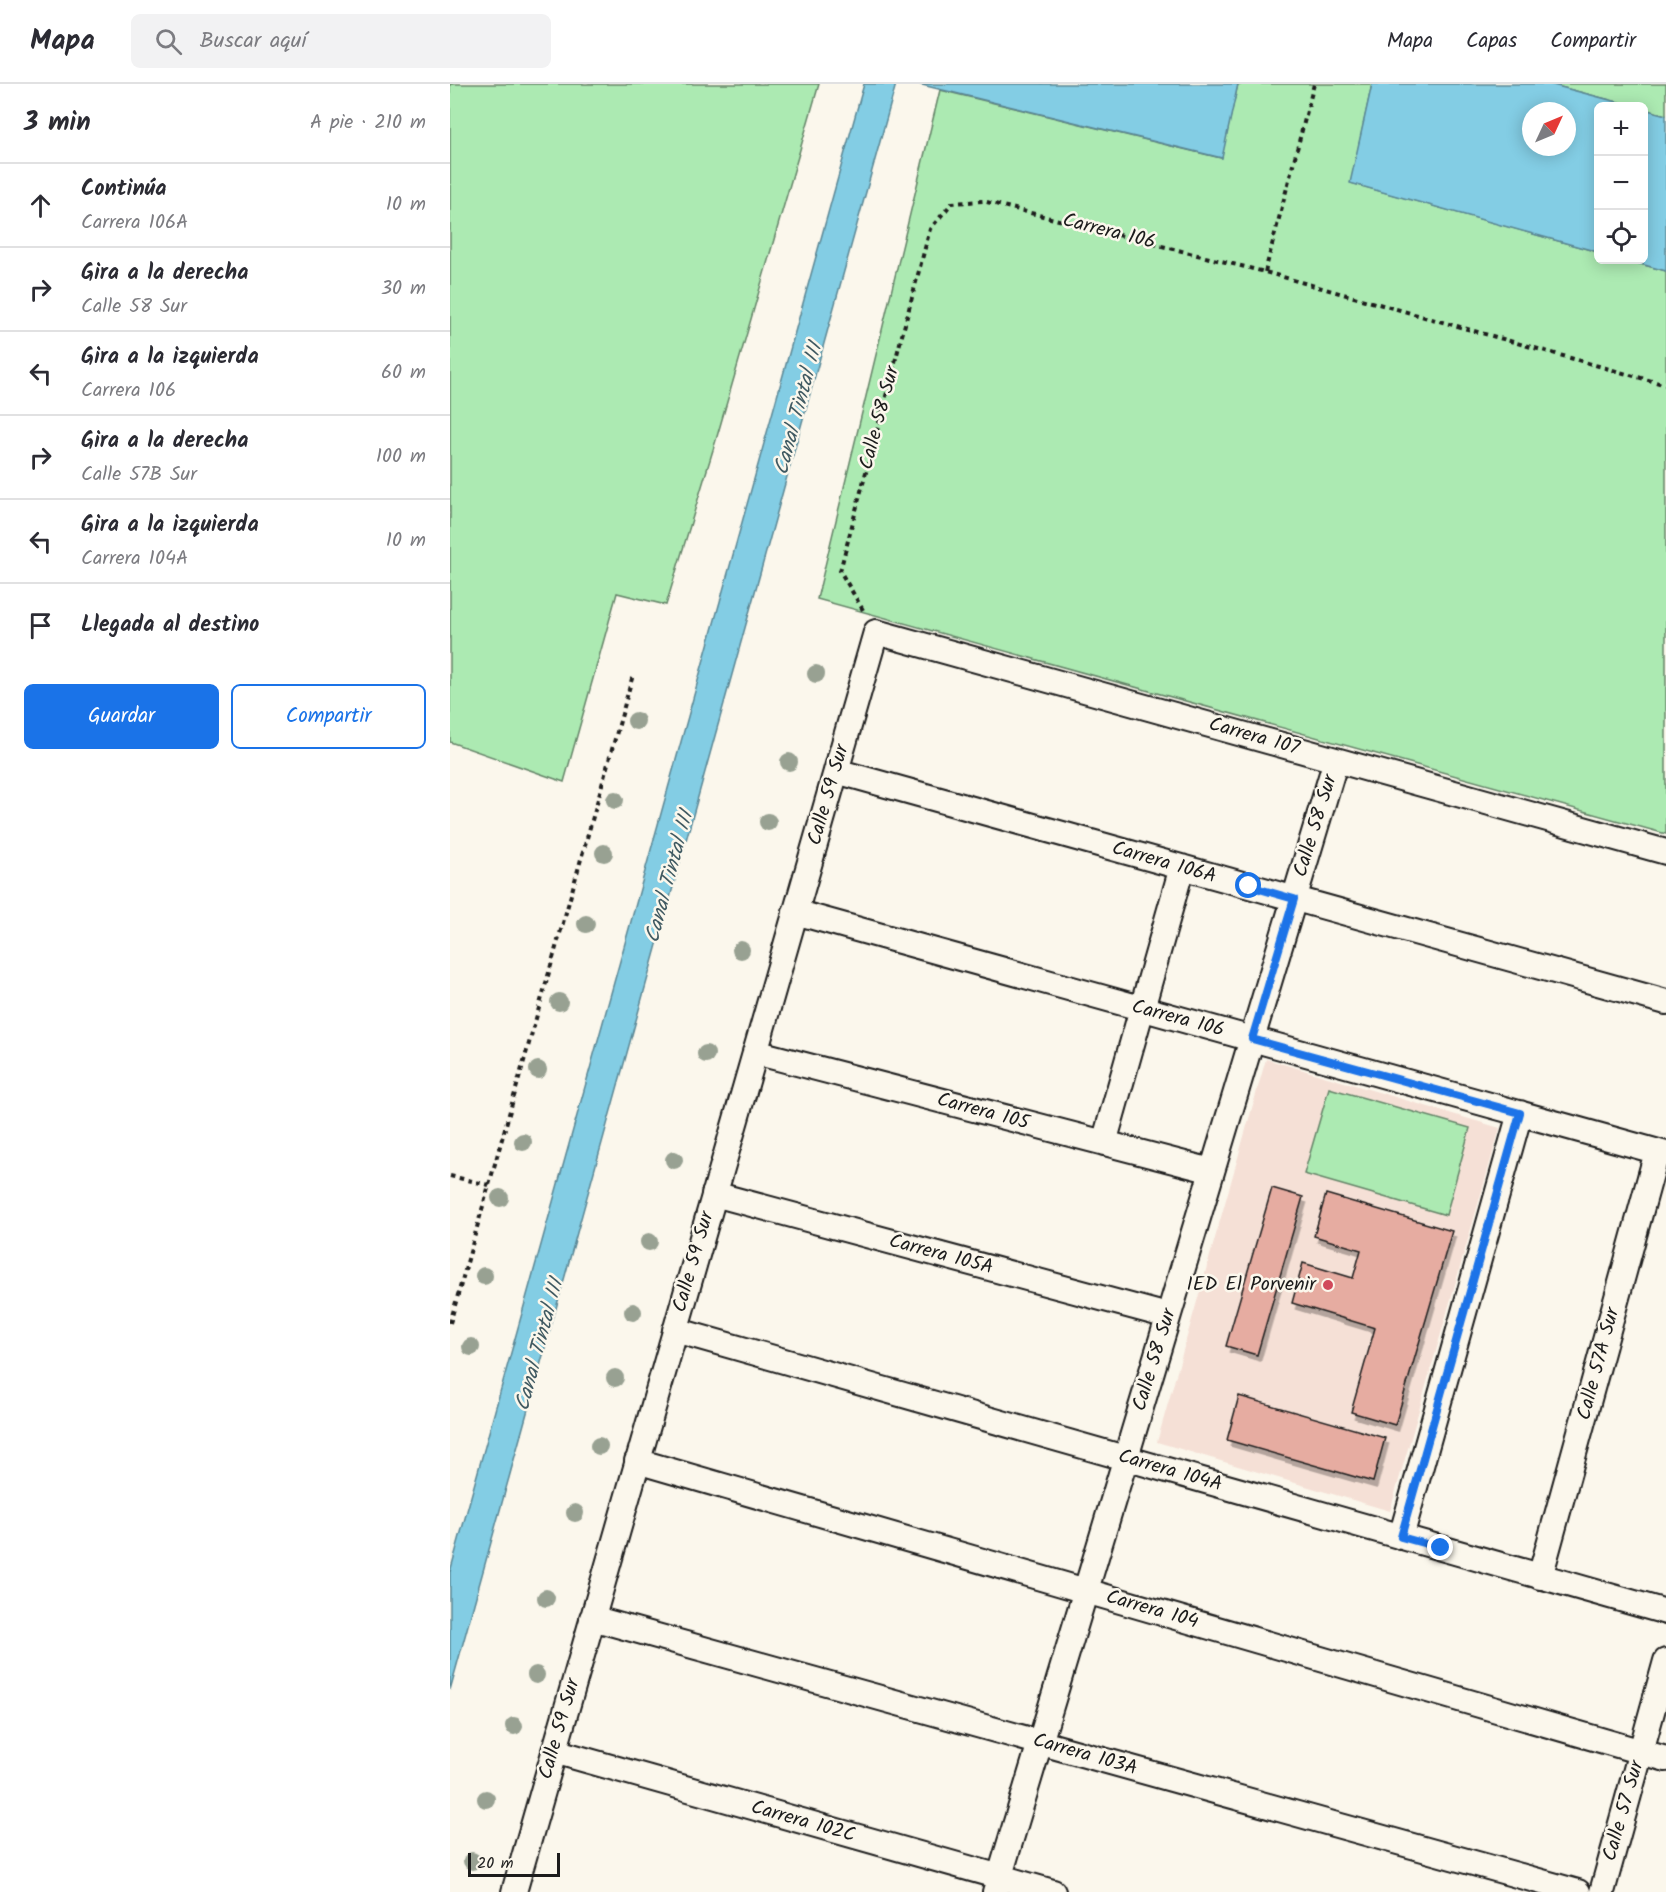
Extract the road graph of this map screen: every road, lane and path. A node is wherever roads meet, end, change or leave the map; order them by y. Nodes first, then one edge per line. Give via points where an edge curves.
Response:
1 (1314, 84) edge
2 (952, 203) joint
3 (1265, 272) junction
4 (1666, 385) edge
5 (876, 632) junction
6 (633, 675) dead end
7 (1336, 760) junction
8 (836, 771) junction
9 (1666, 852) edge
10 (1182, 867) junction
11 (1294, 899) junction
12 (795, 912) junction
13 (1666, 1002) edge
14 (1142, 1009) junction
15 (1252, 1039) junction
16 (754, 1052) junction
17 (1520, 1113) junction
18 (1104, 1143) junction
19 (1662, 1153) edge
20 (1212, 1171) junction
21 (450, 1176) edge
22 (489, 1185) junction
23 (714, 1194) junction
24 (1168, 1316) junction
25 (450, 1323) edge
26 (675, 1330) junction
27 (1125, 1458) junction
28 (637, 1461) junction
29 (1401, 1537) junction
30 (1540, 1576) junction
31 (1086, 1591) junction
32 (1666, 1612) edge
33 (592, 1618) junction
34 (1666, 1661) edge
35 (1040, 1742) junction
36 (554, 1751) junction
37 (1641, 1751) junction
38 (1666, 1759) edge
39 (997, 1884) edge
40 (517, 1891) edge
41 (1053, 1892) edge
42 (1578, 1892) edge
43 (1602, 1892) edge

1 - 3 path
2 - 3 path, Carrera 106 via 983,201
2 - 5 path, Calle 58 Sur via 930,229 840,571
3 - 4 path, Carrera 106
5 - 7 street, Carrera 107
5 - 8 street, Calle 59 Sur
6 - 22 path
7 - 9 street, Carrera 107
7 - 11 street, Calle 58 Sur
8 - 10 street, Carrera 106A
8 - 12 street, Calle 59 Sur
10 - 11 street, Carrera 106A
10 - 14 street
11 - 13 street, Carrera 106A
11 - 15 street, Calle 58 Sur
12 - 14 street, Carrera 106
12 - 16 street, Calle 59 Sur
14 - 15 street, Carrera 106
14 - 18 street
15 - 17 street, Carrera 106
15 - 20 street, Calle 58 Sur
16 - 18 street, Carrera 105
16 - 23 street, Calle 59 Sur
17 - 19 street, Carrera 106
17 - 29 street
18 - 20 street, Carrera 105
19 - 30 street, Calle 57A Sur
20 - 24 street, Calle 58 Sur
21 - 22 path
22 - 25 path
23 - 24 street, Carrera 105A
23 - 26 street, Calle 59 Sur
24 - 27 street, Calle 58 Sur
26 - 27 street, Carrera 104A
26 - 28 street, Calle 59 Sur
27 - 29 street, Carrera 104A
27 - 31 street, Calle 58 Sur
28 - 31 street, Carrera 104
28 - 33 street, Calle 59 Sur
29 - 30 street, Carrera 104A
30 - 32 street, Carrera 104A
31 - 35 street, Calle 58 Sur
31 - 37 street, Carrera 104
33 - 35 street, Carrera 103A
33 - 36 street, Calle 59 Sur
34 - 37 street, Calle 57 Sur
35 - 39 street, Calle 58 Sur
35 - 42 street, Carrera 103A
36 - 39 street, Carrera 102C
36 - 40 street, Calle 59 Sur
37 - 38 street, Carrera 104
37 - 43 street, Calle 57 Sur
39 - 41 street, Carrera 102C

